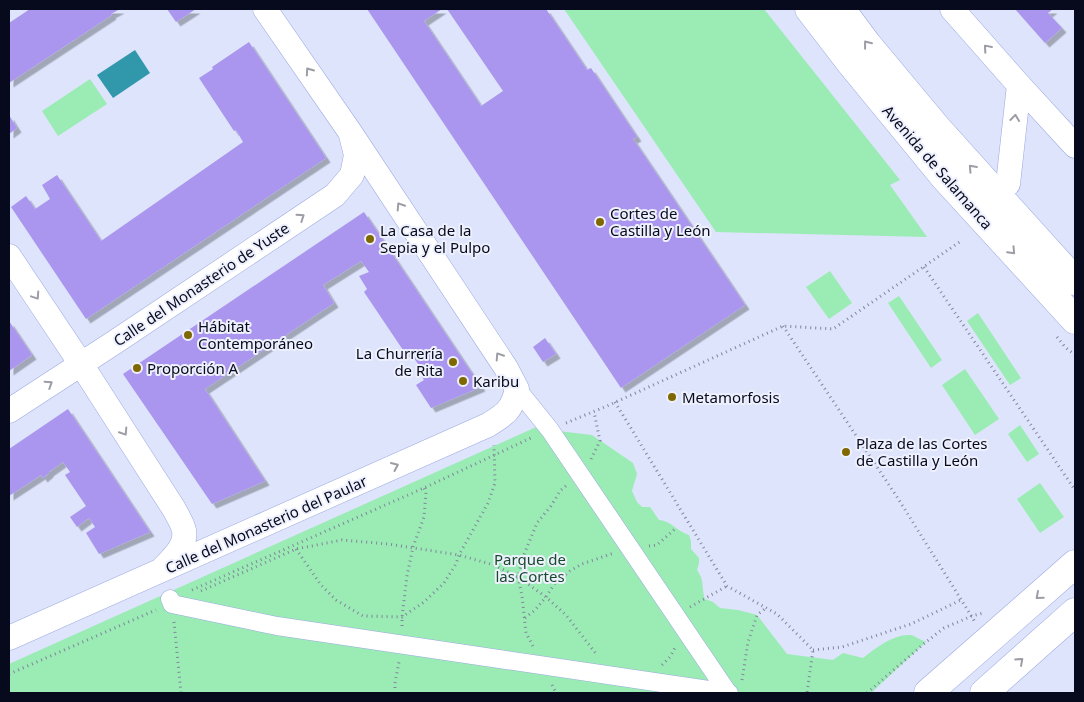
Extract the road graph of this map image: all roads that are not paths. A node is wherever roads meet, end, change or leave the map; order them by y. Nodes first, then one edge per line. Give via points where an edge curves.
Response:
1 (265, 9) edge
2 (809, 9) edge
3 (841, 9) edge
4 (952, 9) edge
5 (1019, 85) junction
6 (350, 132) junction
7 (1075, 146) edge
8 (1006, 194) junction
9 (9, 256) edge
10 (1075, 281) edge
11 (1075, 320) edge
12 (81, 364) junction
13 (516, 394) junction
14 (9, 411) edge
15 (184, 528) junction
16 (238, 537) junction
17 (1075, 564) edge
18 (159, 572) junction
19 (171, 601) road end
20 (1075, 612) edge
21 (9, 638) edge
22 (731, 691) edge
23 (928, 693) edge
24 (984, 693) edge

6 -> 1 street
2 -> 11 highway, Avenida de Salamanca via 945,178
8 -> 3 highway, Avenida de Salamanca via 936,128
5 -> 4 street
5 - 7 street
8 -> 5 street
12 -> 6 street, Calle del Monasterio de Yuste via 334,194 352,176 356,155
13 -> 6 street via 506,368
8 - 10 highway, Avenida de Salamanca
9 -> 12 street
14 -> 12 street, Calle del Monasterio de Yuste
12 -> 15 street
16 -> 13 street, Calle del Monasterio del Paular via 488,425 505,414
13 - 22 street via 550,430
15 - 16 street via 206,539
15 - 18 street via 178,552
16 - 18 street, Calle del Monasterio del Paular
17 -> 23 highway
18 - 21 street, Calle del Monasterio del Paular
19 - 22 street via 277,626
24 -> 20 highway

